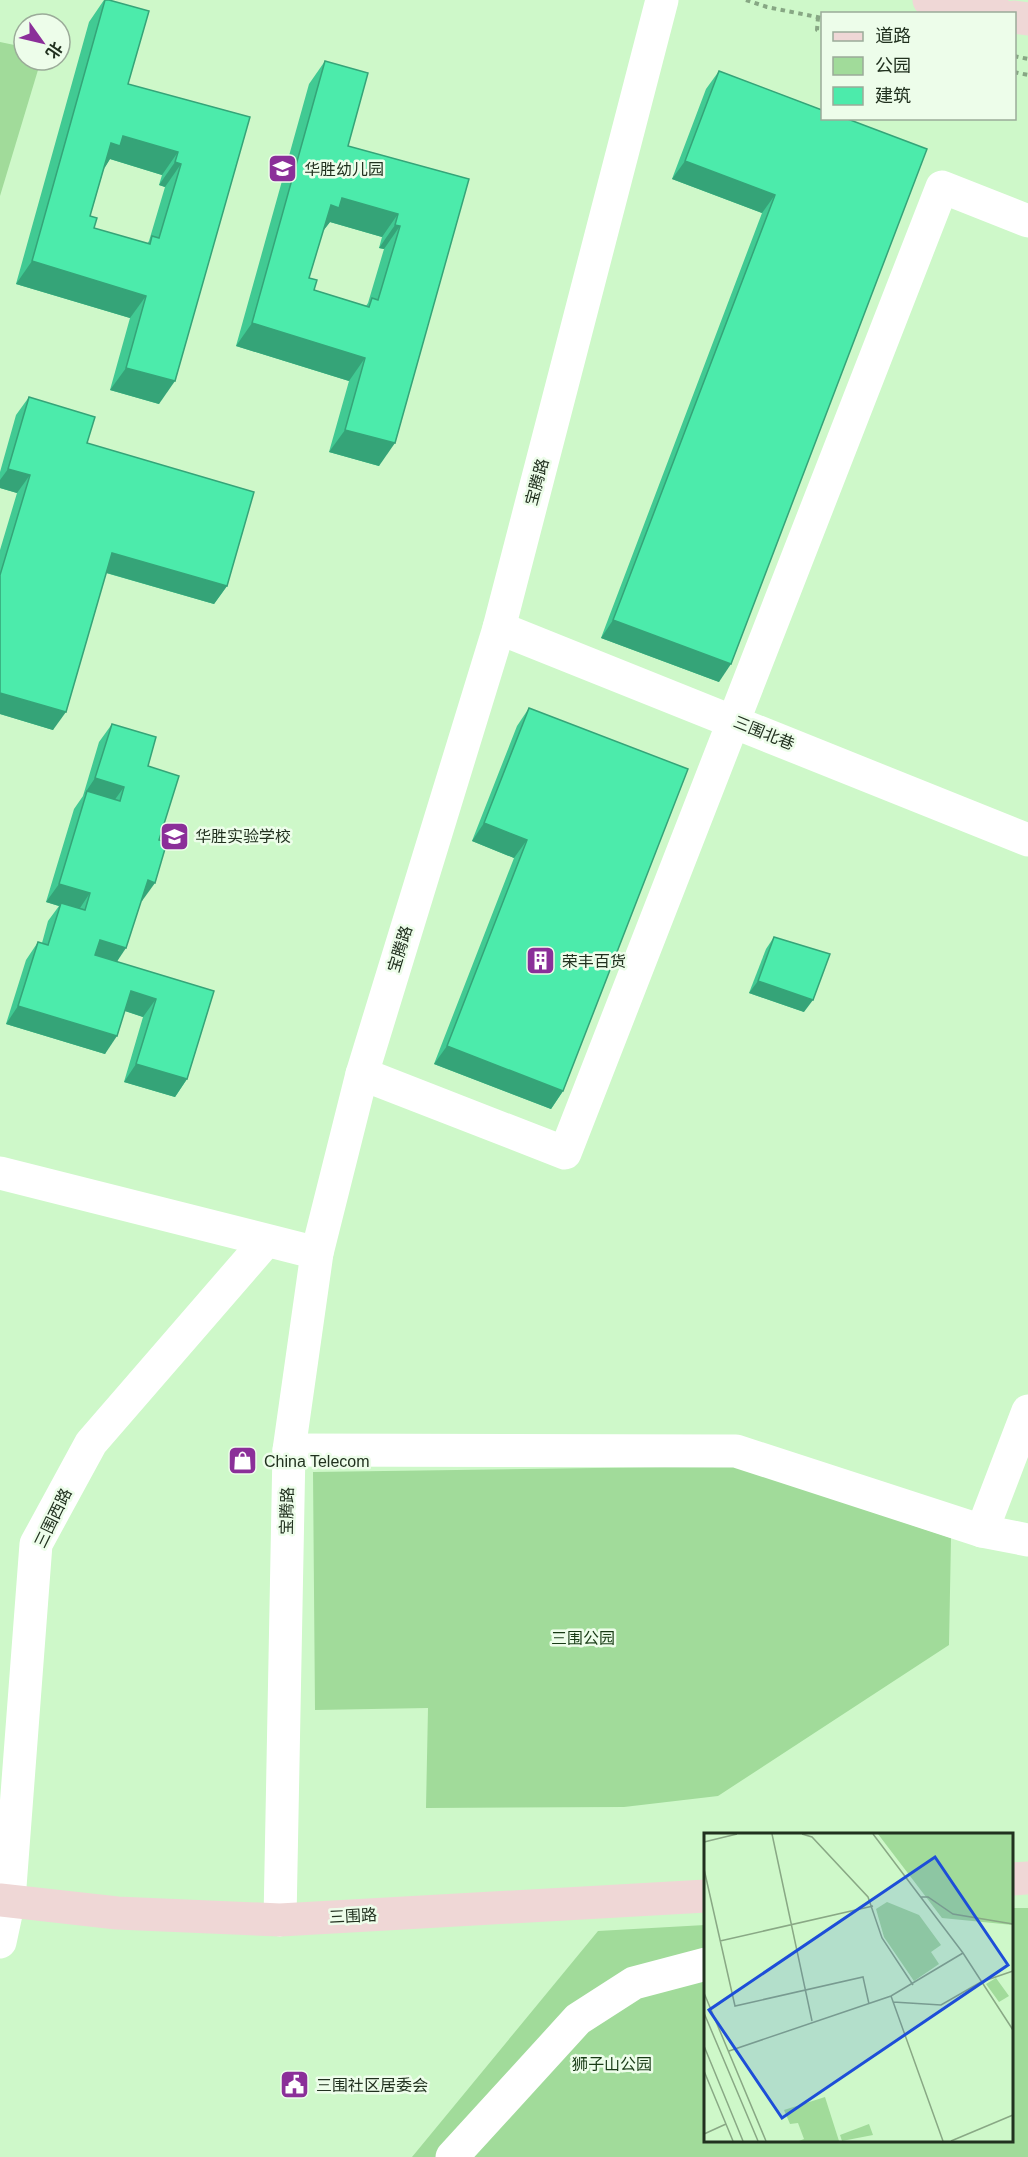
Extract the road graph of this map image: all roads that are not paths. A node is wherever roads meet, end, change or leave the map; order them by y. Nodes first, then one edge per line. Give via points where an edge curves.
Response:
1 (662, 0) edge
2 (929, 0) edge
3 (989, 12) edge
4 (1028, 221) edge
5 (499, 628) junction
6 (734, 721) junction
7 (1028, 840) edge
8 (362, 1074) junction
9 (0, 1173) edge
10 (266, 1241) junction
11 (317, 1253) junction
12 (1028, 1411) edge
13 (289, 1450) junction
14 (982, 1531) junction
15 (1028, 1540) edge
16 (1028, 1878) edge
17 (1013, 1879) edge
18 (704, 1896) edge
19 (5, 1900) edge
20 (280, 1920) junction
21 (0, 1942) edge
22 (704, 1964) edge
23 (452, 2157) edge

1 - 5 street, 宝腾路
2 - 3 street
4 - 6 street via 942,187
5 - 6 street, 三围北巷
5 - 8 street, 宝腾路
6 - 7 street, 三围北巷
6 - 8 street via 565,1153
8 - 11 street, 宝腾路
9 - 10 street
10 - 11 street
10 - 19 street, 三围西路 via 91,1443 36,1544
11 - 13 street, 宝腾路
12 - 14 street
13 - 14 street via 736,1451
13 - 20 street, 宝腾路
14 - 15 street
16 - 17 street
18 - 20 street, 三围路
19 - 20 street, 三围路 via 117,1913
19 - 21 street, 三围西路
22 - 23 street via 634,1983 578,2019

